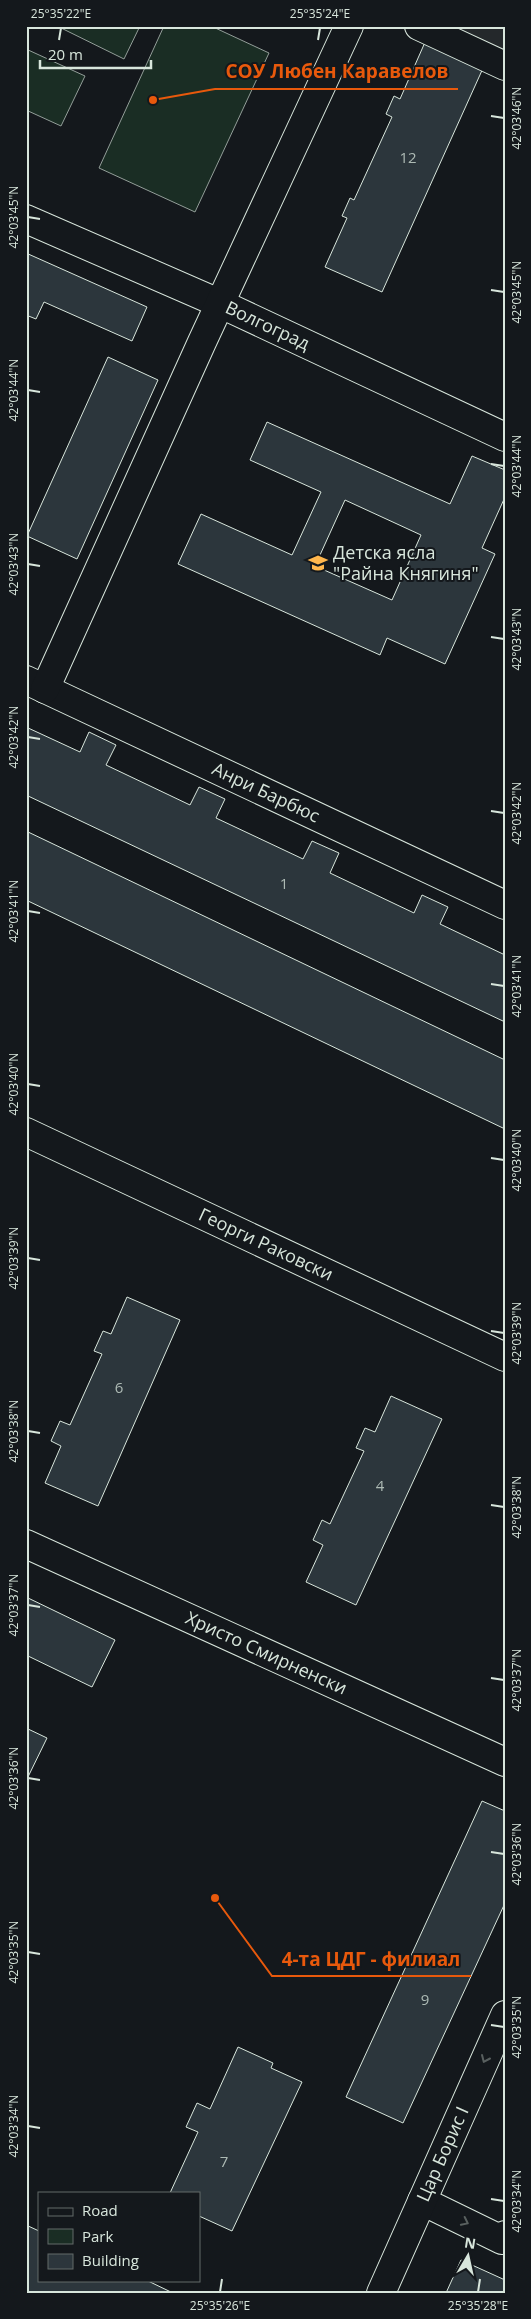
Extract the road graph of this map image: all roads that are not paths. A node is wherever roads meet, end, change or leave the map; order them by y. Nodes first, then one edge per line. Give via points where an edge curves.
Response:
1 (349, 26) edge
2 (419, 26) edge
3 (505, 66) edge
4 (26, 219) edge
5 (221, 304) junction
6 (505, 437) edge
7 (36, 685) edge
8 (505, 905) edge
9 (26, 1132) edge
10 (505, 1356) edge
11 (26, 1544) edge
12 (505, 1762) edge
13 (505, 2015) edge
14 (422, 2202) junction
15 (505, 2234) edge
16 (381, 2293) edge

1 - 5 street
2 - 3 street
4 - 5 street, Волгоград
5 - 6 street, Волгоград
5 - 7 street
7 - 8 street, Анри Барбюс
9 - 10 street, Георги Раковски
11 - 12 street, Христо Смирненски
13 -> 14 street, Цар Борис I
14 -> 15 street via 502,2240
14 - 16 street, Цар Борис I

